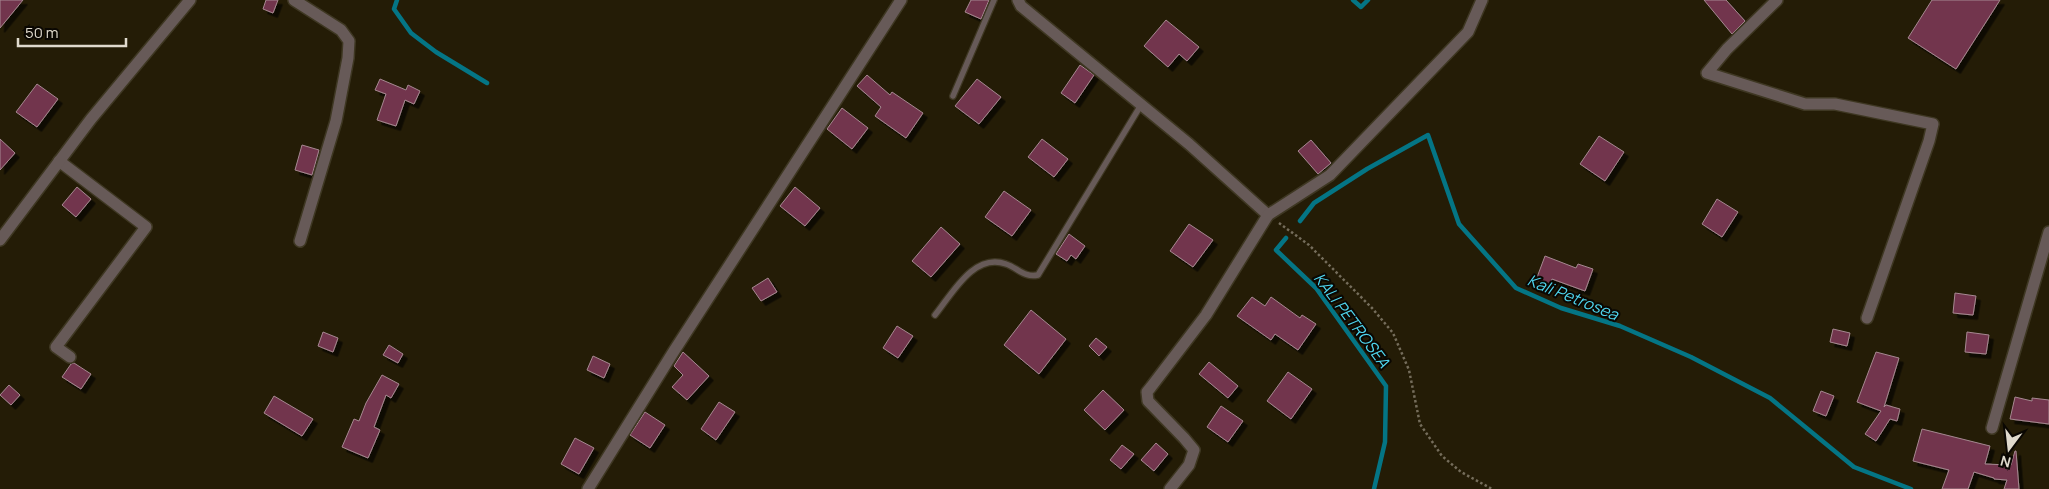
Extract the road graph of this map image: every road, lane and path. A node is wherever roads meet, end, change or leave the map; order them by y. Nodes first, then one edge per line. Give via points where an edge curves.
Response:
1 (190, 0) edge
2 (294, 0) edge
3 (901, 0) edge
4 (994, 0) edge
5 (1482, 0) edge
6 (1777, 0) edge
7 (1021, 2) edge
8 (953, 96) dead end
9 (1140, 105) junction
10 (59, 161) junction
11 (1268, 215) junction
12 (2049, 232) edge
13 (0, 240) edge
14 (300, 241) dead end
15 (935, 315) dead end
16 (1867, 318) dead end
17 (70, 357) dead end
18 (1992, 428) dead end
19 (588, 489) edge
20 (1170, 489) edge
21 (1492, 489) edge

1 - 10 street
2 - 14 street via 341,30 349,41 336,121
3 - 19 street
4 - 8 lane
5 - 11 street via 1468,32 1330,175
6 - 16 street via 1726,48 1707,73 1805,104 1835,104 1933,124
7 - 9 street
9 - 11 street
9 - 15 lane via 1038,276 1027,276 1005,263 981,264 972,268
10 - 13 street
10 - 17 street via 146,228 56,347
11 - 20 street via 1206,315 1147,392 1148,402 1194,450 1189,464
11 - 21 path via 1309,245 1393,333 1409,370 1420,424 1442,456 1461,472
12 - 18 street

